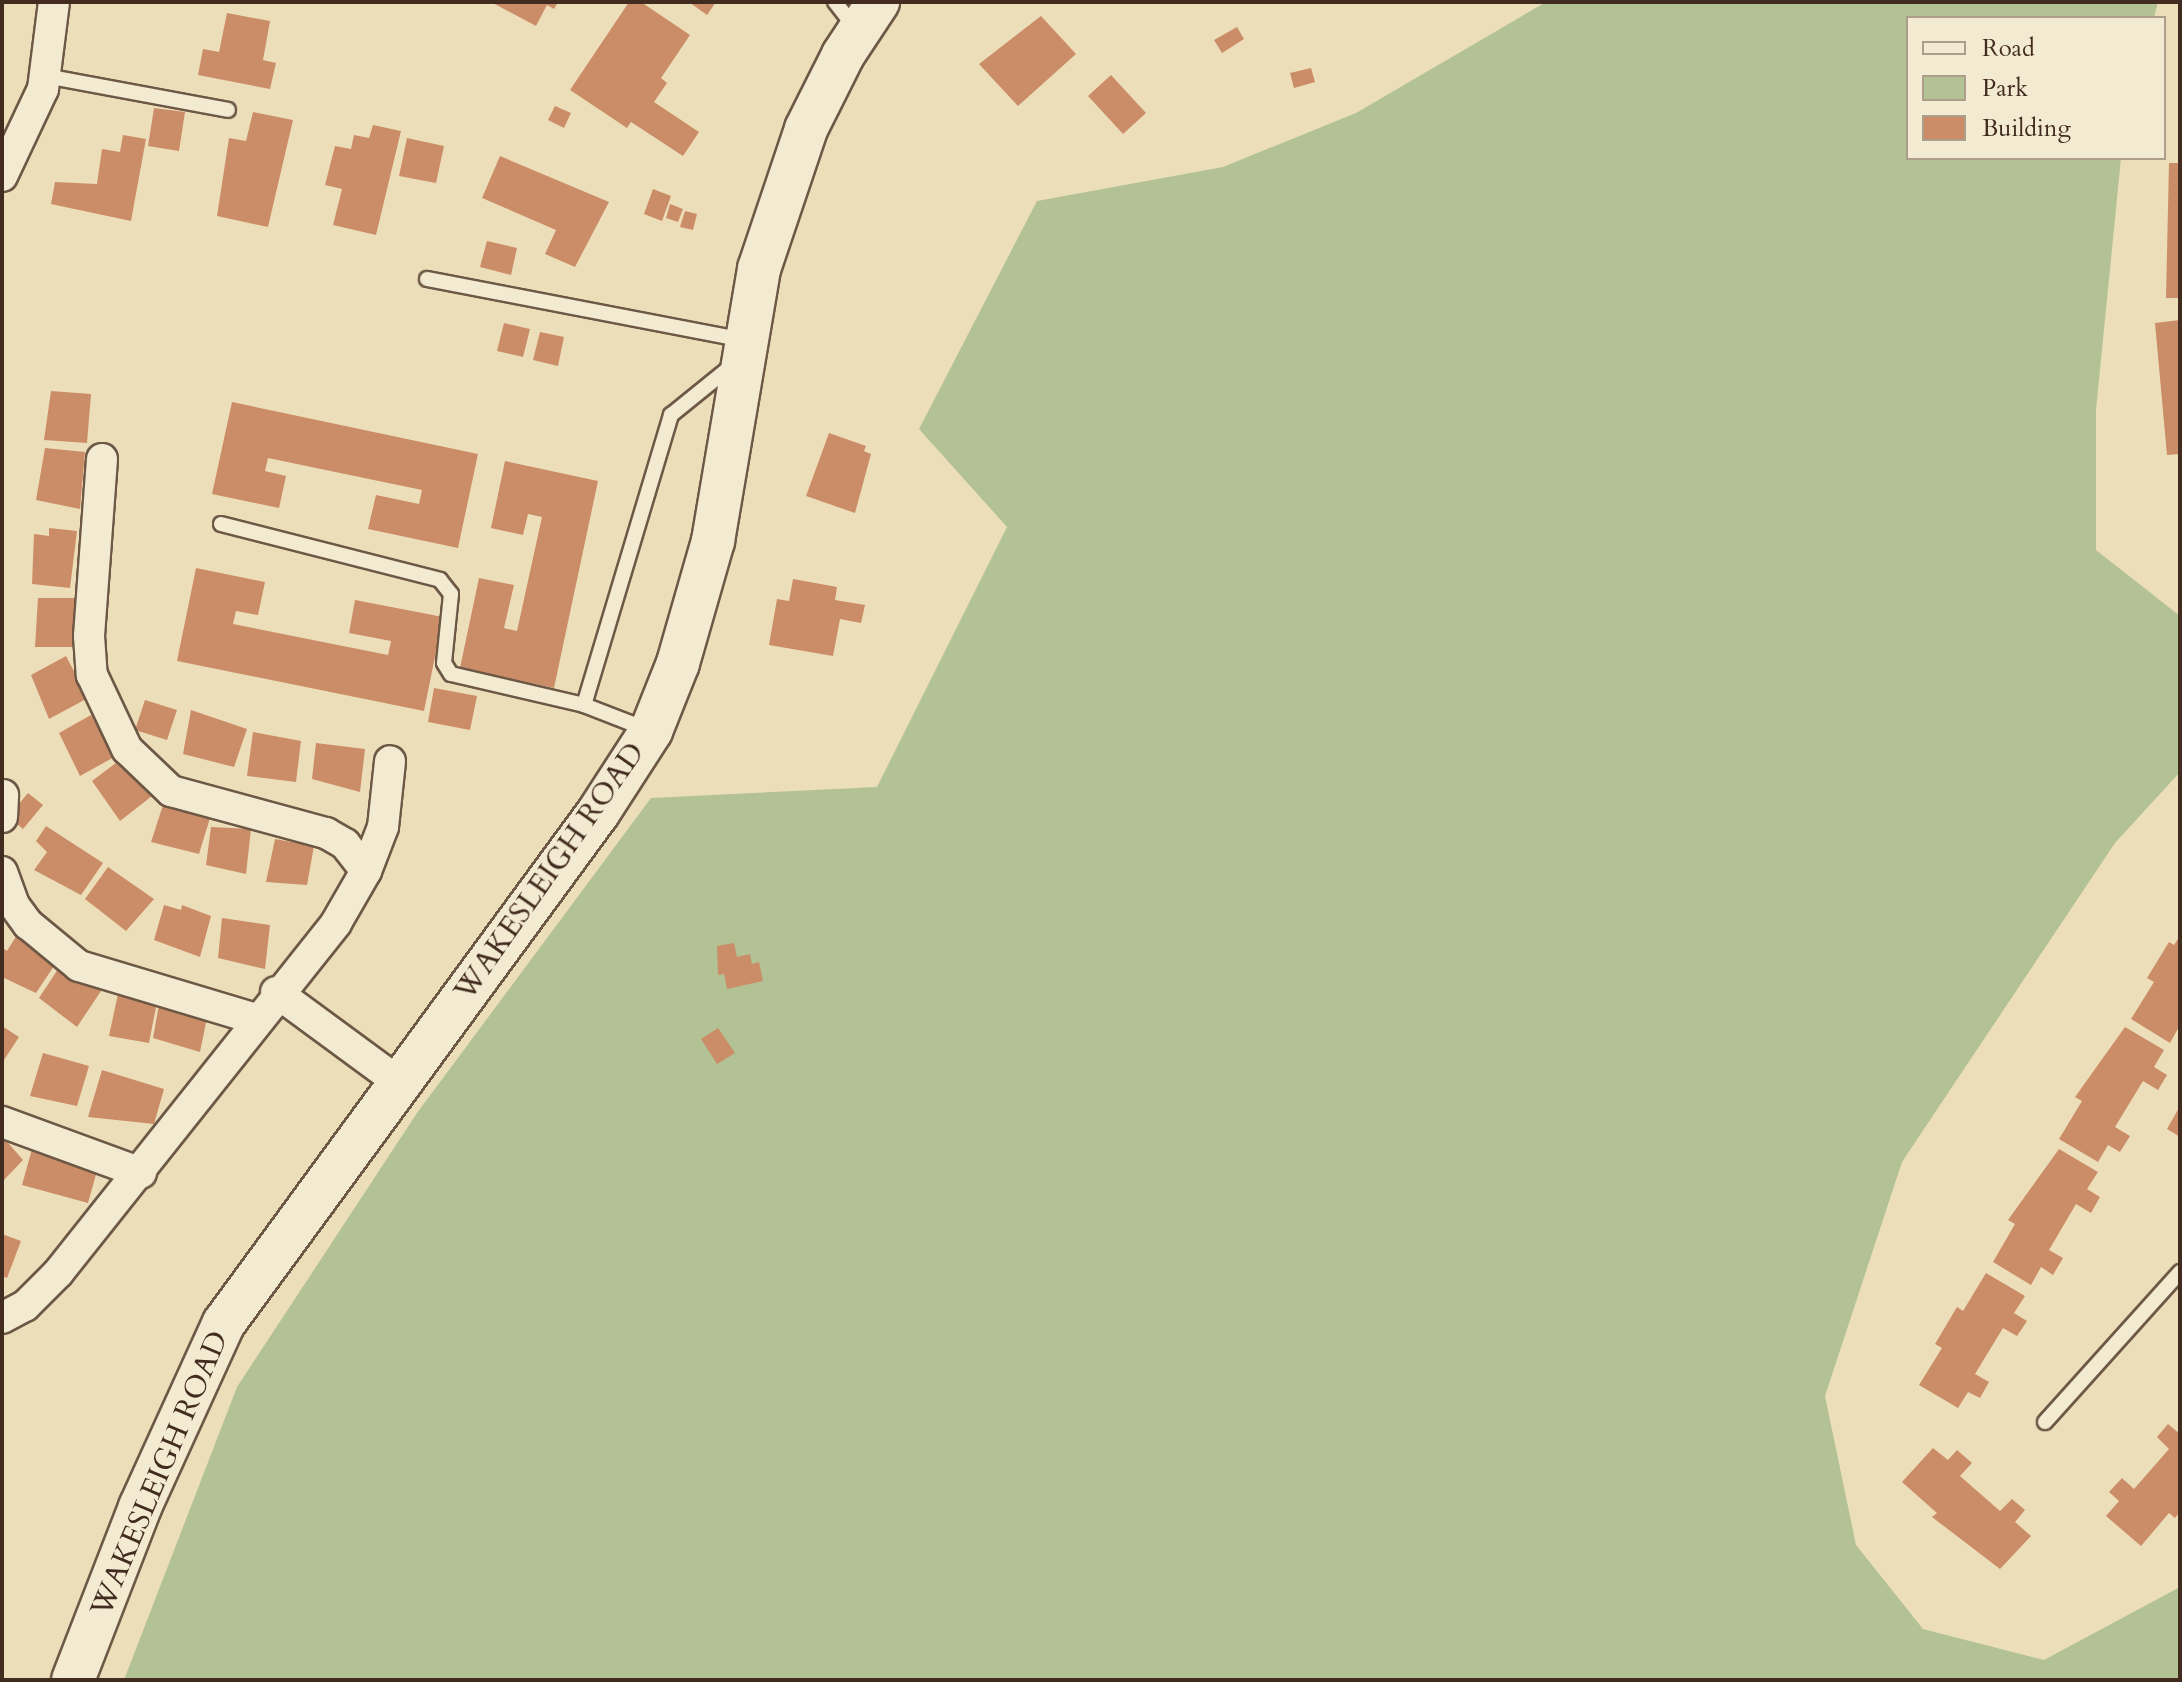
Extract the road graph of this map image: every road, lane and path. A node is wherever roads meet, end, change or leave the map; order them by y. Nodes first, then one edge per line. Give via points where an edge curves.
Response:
1 (54, 2) edge
2 (857, 12) edge
3 (45, 76) junction
4 (228, 110) dead end
5 (2, 176) edge
6 (427, 279) dead end
7 (746, 349) junction
8 (102, 459) dead end
9 (221, 524) dead end
10 (584, 705) junction
11 (651, 731) junction
12 (390, 761) dead end
13 (3, 795) edge
14 (2, 817) edge
15 (366, 871) junction
16 (2, 872) edge
17 (276, 992) junction
18 (256, 1019) junction
19 (400, 1083) junction
20 (2, 1122) edge
21 (141, 1173) junction
22 (2180, 1272) edge
23 (2, 1318) edge
24 (2045, 1422) dead end
25 (73, 1680) edge

1 - 3 street
2 - 7 main road, WAKESLEIGH ROAD via 806,129 759,269
3 - 4 lane
3 - 5 street via 21,145
6 - 7 lane
7 - 10 lane via 671,415
7 - 11 main road, WAKESLEIGH ROAD via 713,541 678,663
8 - 15 street via 89,636 92,675 127,749 171,791 326,833 345,844
9 - 10 lane via 440,580 451,594 444,663 451,674
10 - 11 lane
11 - 19 main road, WAKESLEIGH ROAD via 598,813
12 - 15 street via 383,827
13 - 14 street
15 - 17 street via 336,923
16 - 18 street via 14,905 28,924 79,966
17 - 18 street
17 - 19 street
18 - 21 street
19 - 25 main road, WAKESLEIGH ROAD via 224,1323 140,1507
20 - 21 street
21 - 23 street via 42,1291
22 - 24 lane

